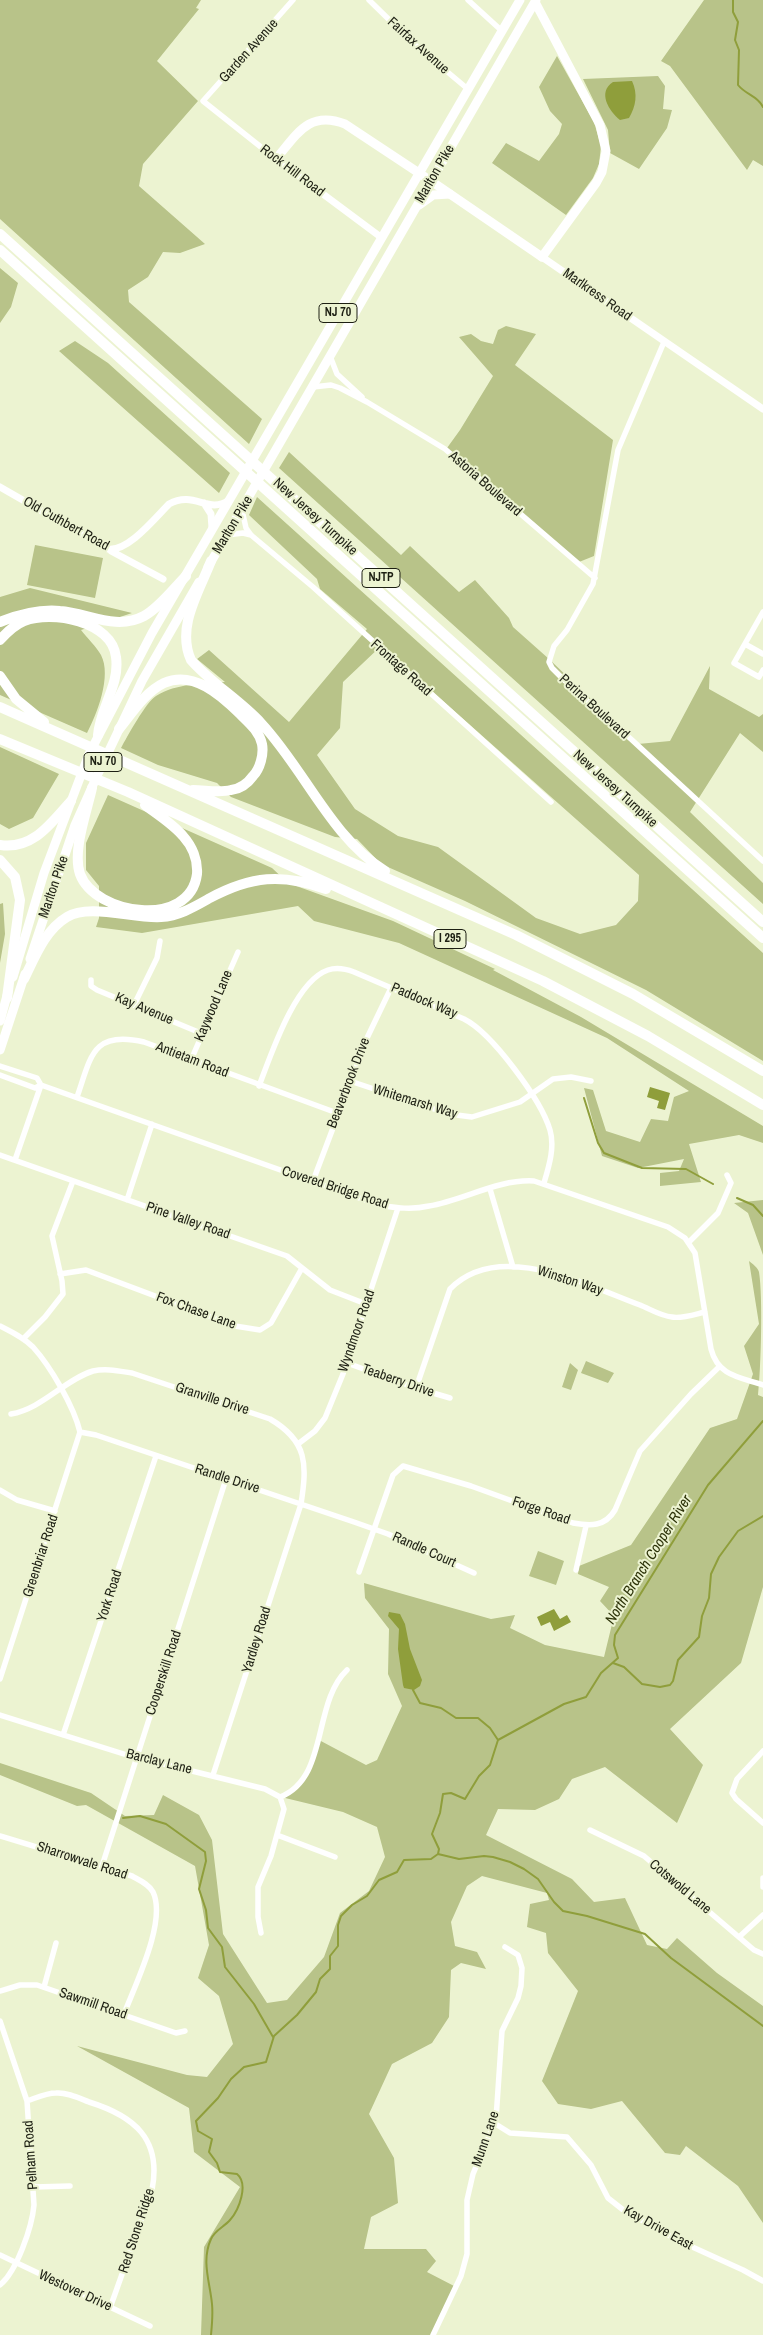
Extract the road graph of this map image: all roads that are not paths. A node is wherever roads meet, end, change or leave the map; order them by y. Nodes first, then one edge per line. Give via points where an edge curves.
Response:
1 (293, 0) edge
2 (369, 0) edge
3 (468, 0) edge
4 (520, 0) edge
5 (535, 1) edge
6 (515, 5) edge
7 (502, 31) junction
8 (469, 90) junction
9 (204, 101) joint
10 (276, 160) junction
11 (420, 174) junction
12 (431, 181) junction
13 (450, 194) junction
14 (414, 211) junction
15 (0, 234) edge
16 (382, 238) junction
17 (0, 250) edge
18 (542, 257) junction
19 (664, 342) junction
20 (330, 356) junction
21 (313, 387) junction
22 (367, 402) junction
23 (763, 409) edge
24 (0, 487) edge
25 (232, 498) junction
26 (204, 503) junction
27 (242, 510) junction
28 (210, 534) junction
29 (227, 534) junction
30 (250, 535) junction
31 (108, 549) junction
32 (211, 561) junction
33 (186, 576) junction
34 (594, 578) junction
35 (163, 579) dead end
36 (763, 612) edge
37 (0, 622) edge
38 (0, 640) edge
39 (745, 644) junction
40 (763, 654) edge
41 (763, 670) edge
42 (0, 676) edge
43 (0, 707) edge
44 (119, 729) junction
45 (98, 735) junction
46 (68, 737) junction
47 (0, 740) edge
48 (92, 788) junction
49 (186, 789) junction
50 (128, 792) junction
51 (71, 801) junction
52 (551, 802) dead end
53 (0, 845) edge
54 (0, 860) edge
55 (763, 861) edge
56 (413, 889) junction
57 (402, 916) junction
58 (763, 922) edge
59 (763, 938) edge
60 (160, 941) dead end
61 (238, 952) dead end
62 (24, 978) junction
63 (91, 980) dead end
64 (391, 988) junction
65 (7, 998) junction
66 (134, 1005) junction
67 (0, 1021) edge
68 (203, 1034) junction
69 (0, 1050) edge
70 (190, 1060) junction
71 (0, 1066) edge
72 (763, 1071) edge
73 (0, 1075) edge
74 (591, 1081) dead end
75 (350, 1082) junction
76 (41, 1085) junction
77 (259, 1086) junction
78 (534, 1095) junction
79 (77, 1097) junction
80 (763, 1105) edge
81 (337, 1113) junction
82 (152, 1124) junction
83 (0, 1155) edge
84 (15, 1160) junction
85 (727, 1175) dead end
86 (73, 1181) junction
87 (313, 1181) junction
88 (544, 1183) junction
89 (490, 1189) junction
90 (127, 1200) junction
91 (398, 1208) junction
92 (689, 1242) junction
93 (513, 1267) junction
94 (302, 1268) junction
95 (60, 1274) junction
96 (366, 1304) junction
97 (705, 1312) junction
98 (0, 1326) edge
99 (24, 1339) junction
100 (346, 1363) junction
101 (719, 1367) junction
102 (763, 1385) edge
103 (416, 1388) junction
104 (61, 1389) junction
105 (450, 1398) dead end
106 (11, 1414) dead end
107 (80, 1432) junction
108 (298, 1444) junction
109 (156, 1456) junction
110 (226, 1479) junction
111 (0, 1490) edge
112 (302, 1504) junction
113 (55, 1511) junction
114 (586, 1526) junction
115 (373, 1528) junction
116 (576, 1570) dead end
117 (358, 1572) dead end
118 (474, 1573) dead end
119 (347, 1670) dead end
120 (0, 1679) edge
121 (0, 1715) edge
122 (63, 1735) junction
123 (763, 1751) edge
124 (137, 1757) junction
125 (213, 1775) junction
126 (280, 1797) junction
127 (763, 1823) edge
128 (590, 1830) dead end
129 (277, 1835) junction
130 (0, 1836) edge
131 (336, 1857) dead end
132 (102, 1866) junction
133 (763, 1878) edge
134 (763, 1887) edge
135 (763, 1915) edge
136 (261, 1933) dead end
137 (739, 1937) junction
138 (56, 1943) dead end
139 (505, 1948) dead end
140 (763, 1954) edge
141 (44, 1987) junction
142 (0, 1991) edge
143 (124, 2014) junction
144 (0, 2021) edge
145 (185, 2031) dead end
146 (27, 2101) junction
147 (494, 2123) junction
148 (70, 2186) dead end
149 (34, 2187) junction
150 (0, 2255) edge
151 (14, 2262) junction
152 (763, 2281) edge
153 (0, 2285) edge
154 (110, 2308) junction
155 (150, 2326) dead end
156 (433, 2335) edge

1 - 9 street, Garden Avenue
2 - 8 street, Fairfax Avenue
3 - 7 street
4 - 6 main road, Marlton Pike / NJ 70
5 - 12 main road, Marlton Pike / NJ 70
5 - 18 main road via 600,125 606,151 596,183
6 - 7 main road, Marlton Pike / NJ 70
7 - 8 main road, Marlton Pike / NJ 70
8 - 11 main road, Marlton Pike / NJ 70
9 - 10 street, Rock Hill Road
10 - 11 main road, Marlkress Road via 309,123 335,120
10 - 16 street, Rock Hill Road
11 - 12 main road, Marlkress Road
11 - 16 main road, Marlton Pike / NJ 70
12 - 13 main road, Marlkress Road
12 - 14 main road, Marlton Pike / NJ 70
13 - 14 main road via 433,195
13 - 18 main road, Marlkress Road
14 - 20 main road, Marlton Pike / NJ 70
15 - 58 highway, New Jersey Turnpike / NJTP
16 - 25 main road, Marlton Pike / NJ 70
17 - 59 highway, New Jersey Turnpike / NJTP
18 - 19 street, Marlkress Road
19 - 23 street, Marlkress Road
19 - 34 street, Perina Boulevard via 618,450
20 - 21 main road, Marlton Pike / NJ 70
20 - 22 street, Astoria Boulevard via 337,374
21 - 22 street, Astoria Boulevard via 332,385
21 - 27 main road, Marlton Pike / NJ 70
22 - 34 street, Astoria Boulevard via 445,449
24 - 31 street, Old Cuthbert Road
25 - 26 street, Old Cuthbert Road via 219,505
25 - 28 main road, Marlton Pike / NJ 70
26 - 28 street via 212,516
26 - 31 street, Old Cuthbert Road via 189,498 176,500 126,545 119,550
27 - 29 main road, Marlton Pike / NJ 70
27 - 30 street
28 - 33 main road, Marlton Pike / NJ 70
29 - 30 street
29 - 32 main road, Marlton Pike / NJ 70
30 - 52 street, Frontage Road via 313,587
31 - 35 street
32 - 44 main road, Marlton Pike / NJ 70 via 142,681
32 - 56 highway via 186,626 186,646 191,660 262,724 352,845
33 - 37 highway via 151,612 127,622 53,610 26,613
33 - 45 main road, Marlton Pike / NJ 70
34 - 55 street, Perina Boulevard via 584,602 554,646 550,657 552,668
36 - 39 street
38 - 45 highway via 16,625 37,618 70,619 105,634 116,652 116,667
39 - 40 street
39 - 41 street via 734,663 759,677
42 - 46 highway via 16,699
43 - 46 highway, I 295
44 - 48 main road, Marlton Pike / NJ 70
44 - 49 highway via 150,692 173,681 199,683 234,708 258,733 262,746 255,775 246,784 232,790
45 - 51 main road, Marlton Pike / NJ 70
46 - 49 highway, I 295
47 - 50 highway, I 295
48 - 50 highway via 79,850 79,867 85,884 102,898 123,906 146,910 170,908 184,900 193,889 197,870 194,852 176,828
48 - 62 main road, Marlton Pike / NJ 70 via 75,825
49 - 56 highway, I 295
50 - 57 highway, I 295
51 - 53 highway via 33,839 11,846
51 - 65 main road, Marlton Pike / NJ 70 via 38,890
54 - 65 highway via 15,877 20,900
56 - 72 highway, I 295 via 507,931 633,994
57 - 62 highway via 290,878 261,879 241,883 174,915 151,917 89,912 67,916 51,930
57 - 80 highway, I 295 via 632,1027
60 - 66 street via 157,958
61 - 68 street, Kaywood Lane
62 - 69 main road, Marlton Pike / NJ 70
63 - 66 street, Kay Avenue via 91,986
64 - 75 street, Beaverbrook Drive
64 - 77 street, Paddock Way via 345,969 320,974 311,981 287,1017
64 - 78 street, Paddock Way via 477,1027
65 - 67 main road, Marlton Pike / NJ 70
66 - 68 street, Kay Avenue
68 - 70 street, Kaywood Lane
70 - 77 street, Antietam Road
70 - 79 street, Antietam Road via 144,1042 110,1039 91,1055
71 - 76 street, Covered Bridge Road via 37,1078
73 - 76 street, Covered Bridge Road via 35,1088
74 - 78 street, Whitemarsh Way via 571,1077 553,1079
75 - 78 street, Whitemarsh Way via 460,1116 479,1115
75 - 81 street, Beaverbrook Drive
76 - 79 street, Covered Bridge Road
76 - 84 street
77 - 81 street, Antietam Road
78 - 88 street, Paddock Way via 551,1131 552,1147
79 - 82 street, Covered Bridge Road
81 - 87 street, Beaverbrook Drive
82 - 87 street, Covered Bridge Road
82 - 90 street
83 - 84 street, Pine Valley Road
84 - 86 street, Pine Valley Road
85 - 92 street via 731,1183 718,1213
86 - 90 street, Pine Valley Road
86 - 95 street via 52,1236
87 - 91 street, Covered Bridge Road
88 - 89 street, Covered Bridge Road via 526,1180
88 - 92 street, Covered Bridge Road via 668,1227
89 - 91 street, Covered Bridge Road via 430,1206
89 - 93 street
90 - 94 street, Pine Valley Road via 287,1256
91 - 96 street, Wyndmoor Road
92 - 97 street via 699,1265
93 - 97 street, Winston Way via 551,1273 672,1318
93 - 103 street, Winston Way via 475,1272 450,1289
94 - 95 street, Fox Chase Lane via 271,1323 260,1330 235,1326 86,1270
94 - 96 street, Pine Valley Road via 330,1290
95 - 99 street via 63,1294
96 - 100 street, Wyndmoor Road
97 - 101 street via 711,1349
98 - 99 street
99 - 104 street
100 - 103 street, Teaberry Drive
100 - 108 street, Wyndmoor Road via 325,1418
101 - 102 street
101 - 114 street, Forge Road via 640,1451 611,1517 597,1525
103 - 105 street, Teaberry Drive
104 - 106 street, Granville Drive via 31,1408
104 - 107 street via 75,1412
104 - 108 street, Granville Drive via 92,1372 132,1373 270,1419 286,1428
107 - 109 street, Randle Drive
107 - 113 street, Greenbriar Road
108 - 112 street, Granville Drive via 303,1461
109 - 110 street, Randle Drive
109 - 122 street, York Road
110 - 112 street, Randle Drive
110 - 124 street, Cooperskill Road
111 - 113 street via 17,1500
112 - 115 street, Randle Drive
112 - 125 street, Yardley Road
113 - 120 street, Greenbriar Road
114 - 115 street, Forge Road via 403,1466 393,1475
114 - 116 street
115 - 117 street, Forge Road
115 - 118 street, Randle Court
119 - 126 street via 334,1685 309,1768 291,1793
121 - 122 street, Barclay Lane
122 - 124 street, Barclay Lane
123 - 127 street via 733,1786 733,1796
124 - 125 street, Barclay Lane
124 - 132 street, Cooperskill Road
125 - 126 street, Barclay Lane via 260,1787
126 - 129 street via 284,1809
128 - 137 street, Cotswold Lane via 644,1856
129 - 131 street
129 - 136 street via 258,1887
130 - 132 street, Sharrowvale Road
132 - 143 street, Sharrowvale Road via 145,1883 154,1894 156,1903 150,1945
133 - 134 street
135 - 137 street
137 - 140 street, Cotswold Lane
138 - 141 street
139 - 147 street, Munn Lane via 518,1955 522,1968 518,1998 502,2031
141 - 142 street, Sawmill Road via 27,1984
141 - 143 street, Sawmill Road
143 - 145 street, Sawmill Road via 176,2033
144 - 146 street, Pelham Road
146 - 149 street, Pelham Road
146 - 154 street, Red Stone Ridge via 58,2092 109,2108 131,2121 150,2146 155,2176 152,2190
147 - 152 street, Kay Drive East via 510,2133 567,2136 591,2165 608,2198 622,2209 677,2240
147 - 156 street, Munn Lane via 466,2200 467,2254 461,2276
148 - 149 street
149 - 151 street, Pelham Road via 32,2222
150 - 151 street, Westover Drive
151 - 153 street, Pelham Road
151 - 154 street, Westover Drive
154 - 155 street, Westover Drive

